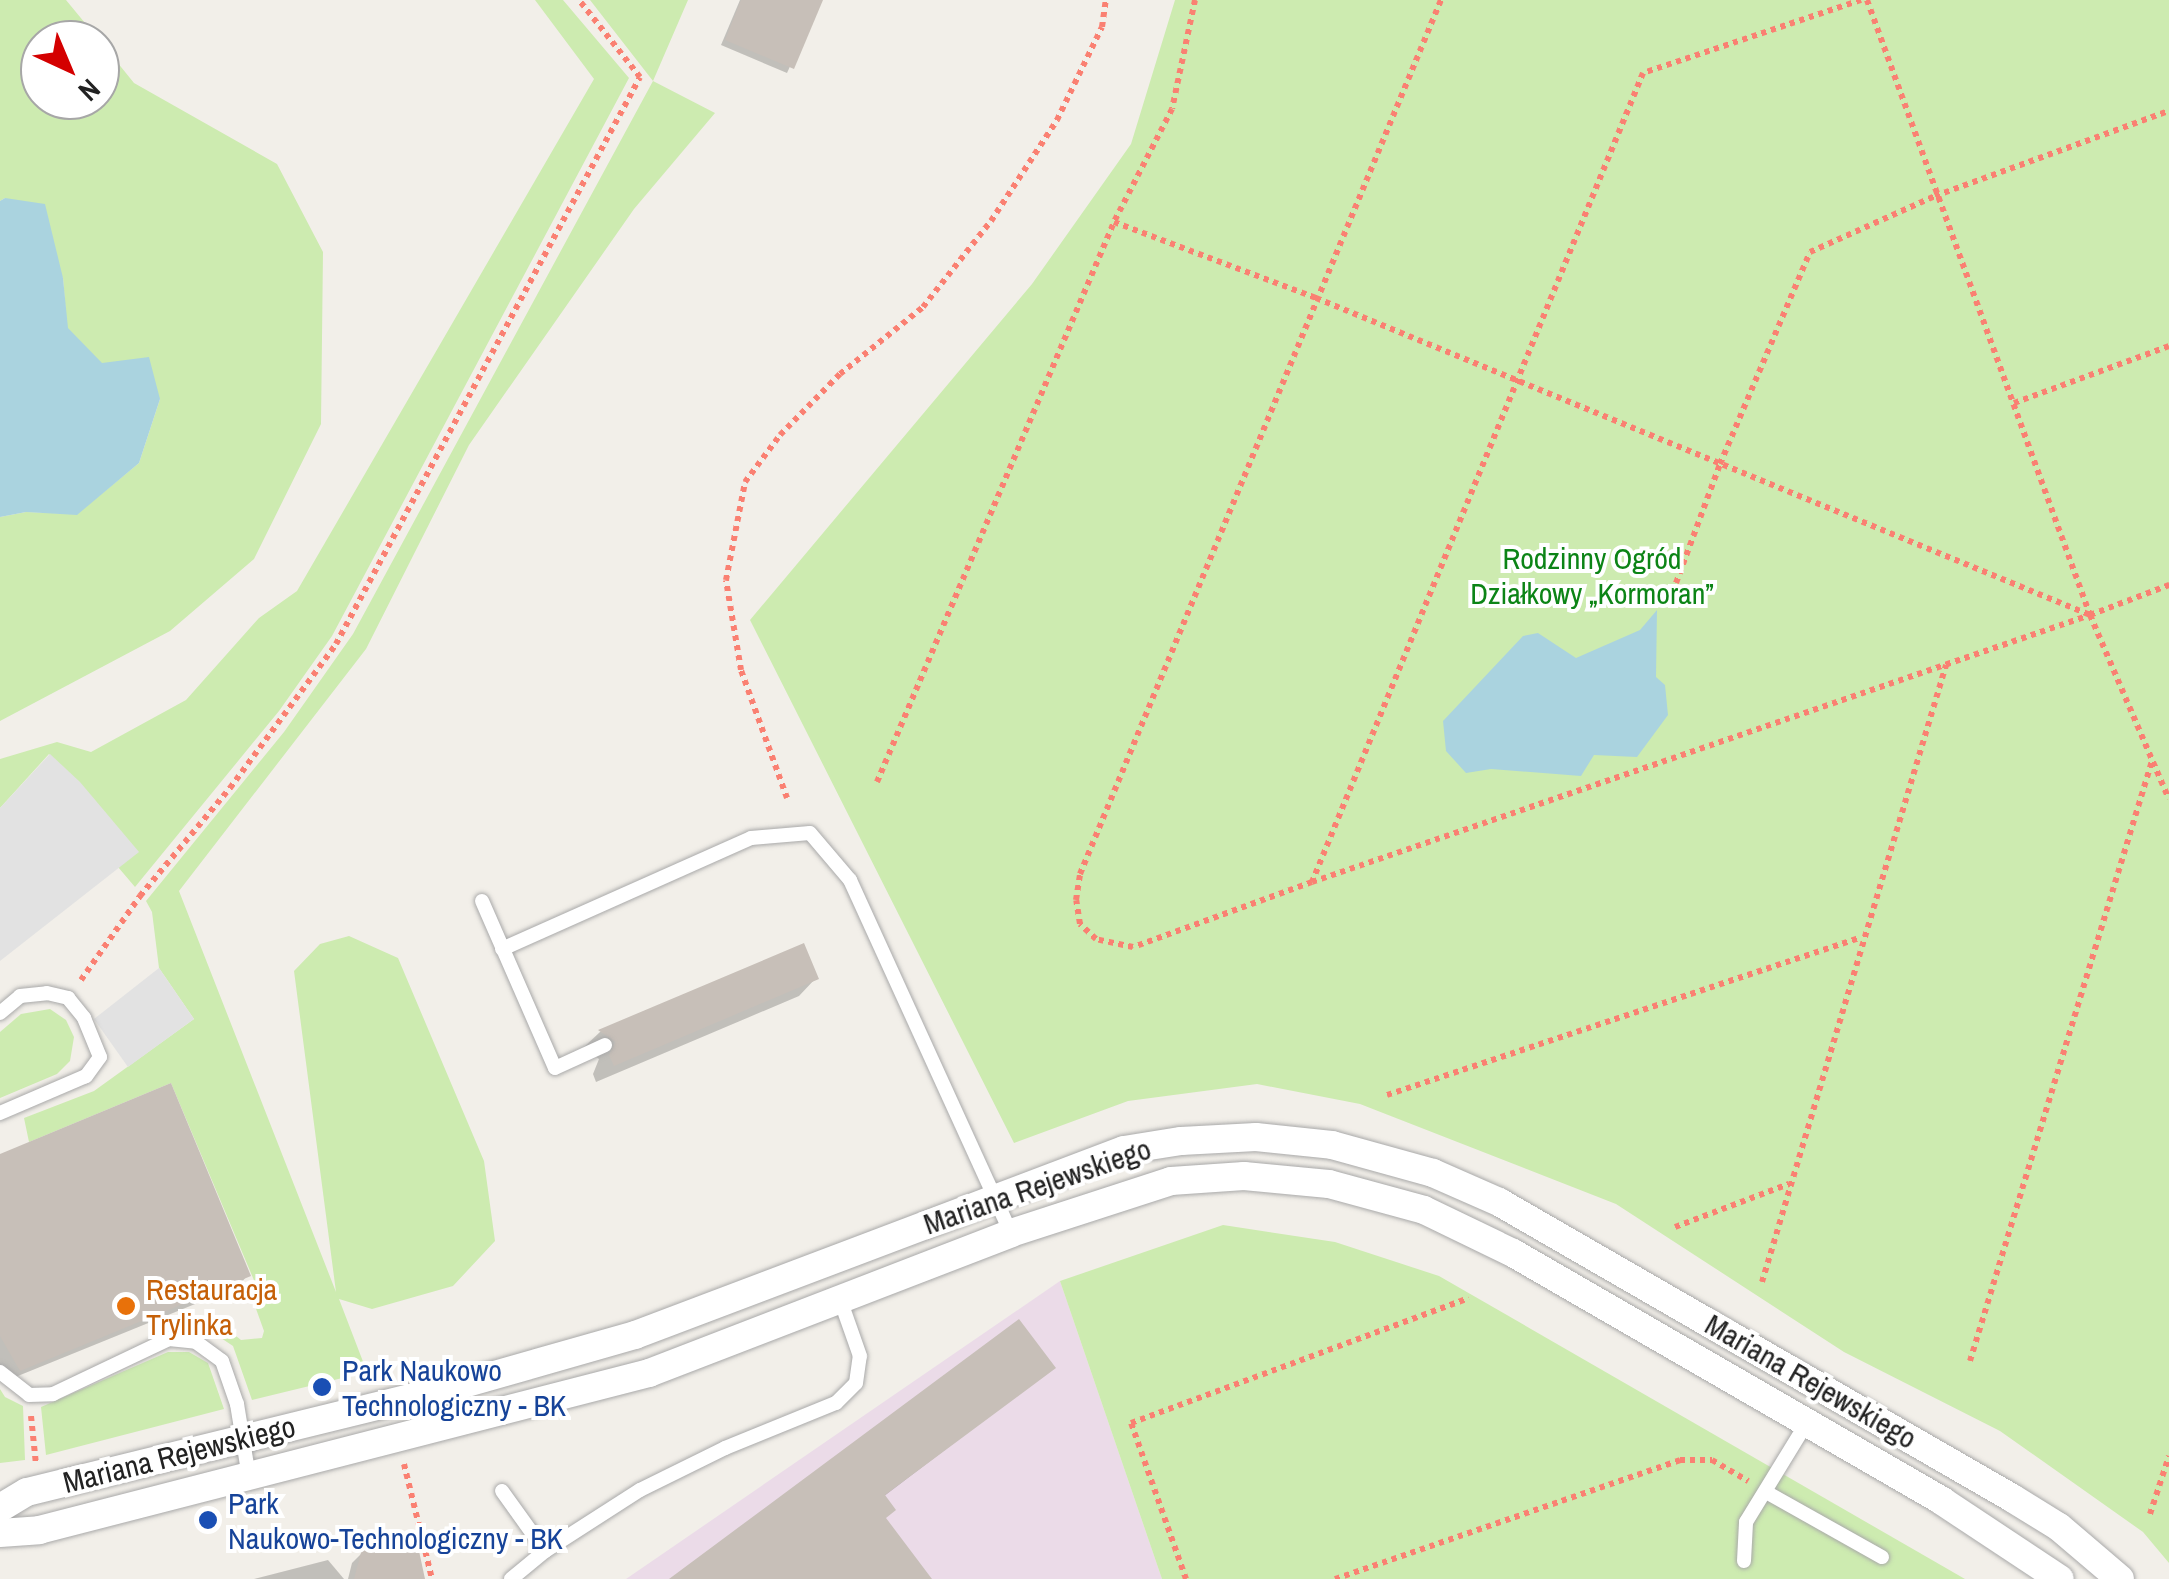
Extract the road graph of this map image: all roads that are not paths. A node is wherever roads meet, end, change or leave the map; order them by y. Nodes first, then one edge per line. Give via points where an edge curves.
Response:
1 (482, 900) dead end
2 (502, 948) junction
3 (0, 1013) edge
4 (604, 1045) dead end
5 (0, 1113) edge
6 (996, 1196) junction
7 (1010, 1233) junction
8 (840, 1302) junction
9 (0, 1372) edge
10 (1806, 1424) junction
11 (241, 1437) junction
12 (249, 1477) junction
13 (502, 1491) dead end
14 (1766, 1492) junction
15 (0, 1508) edge
16 (0, 1533) edge
17 (546, 1551) junction
18 (1882, 1557) dead end
19 (1744, 1562) dead end
20 (511, 1579) edge
21 (2060, 1579) edge
22 (2120, 1579) edge

1 - 2 lane
2 - 4 lane via 555,1068
2 - 6 lane via 751,838 810,832 850,880
3 - 5 lane via 20,996 68,998 100,1057 86,1076
6 - 7 lane
6 - 11 street, Mariana Rejewskiego via 634,1336
6 - 22 street, Mariana Rejewskiego via 1124,1150 1181,1141 1332,1144 1433,1173 1500,1202 1879,1420 2059,1528
7 - 8 street, Mariana Rejewskiego
7 - 10 street, Mariana Rejewskiego via 1170,1181 1244,1176 1329,1184 1424,1210 1513,1252
8 - 12 street, Mariana Rejewskiego via 649,1373
8 - 17 lane via 860,1356 856,1383 836,1403 657,1482
9 - 11 lane via 29,1395 53,1394 169,1339 196,1342 222,1361
10 - 14 lane
10 - 21 street, Mariana Rejewskiego via 1942,1501
11 - 12 lane
11 - 15 street, Mariana Rejewskiego via 27,1492
12 - 16 street, Mariana Rejewskiego via 39,1530
13 - 17 lane
14 - 18 lane
14 - 19 lane via 1746,1522
17 - 20 lane

